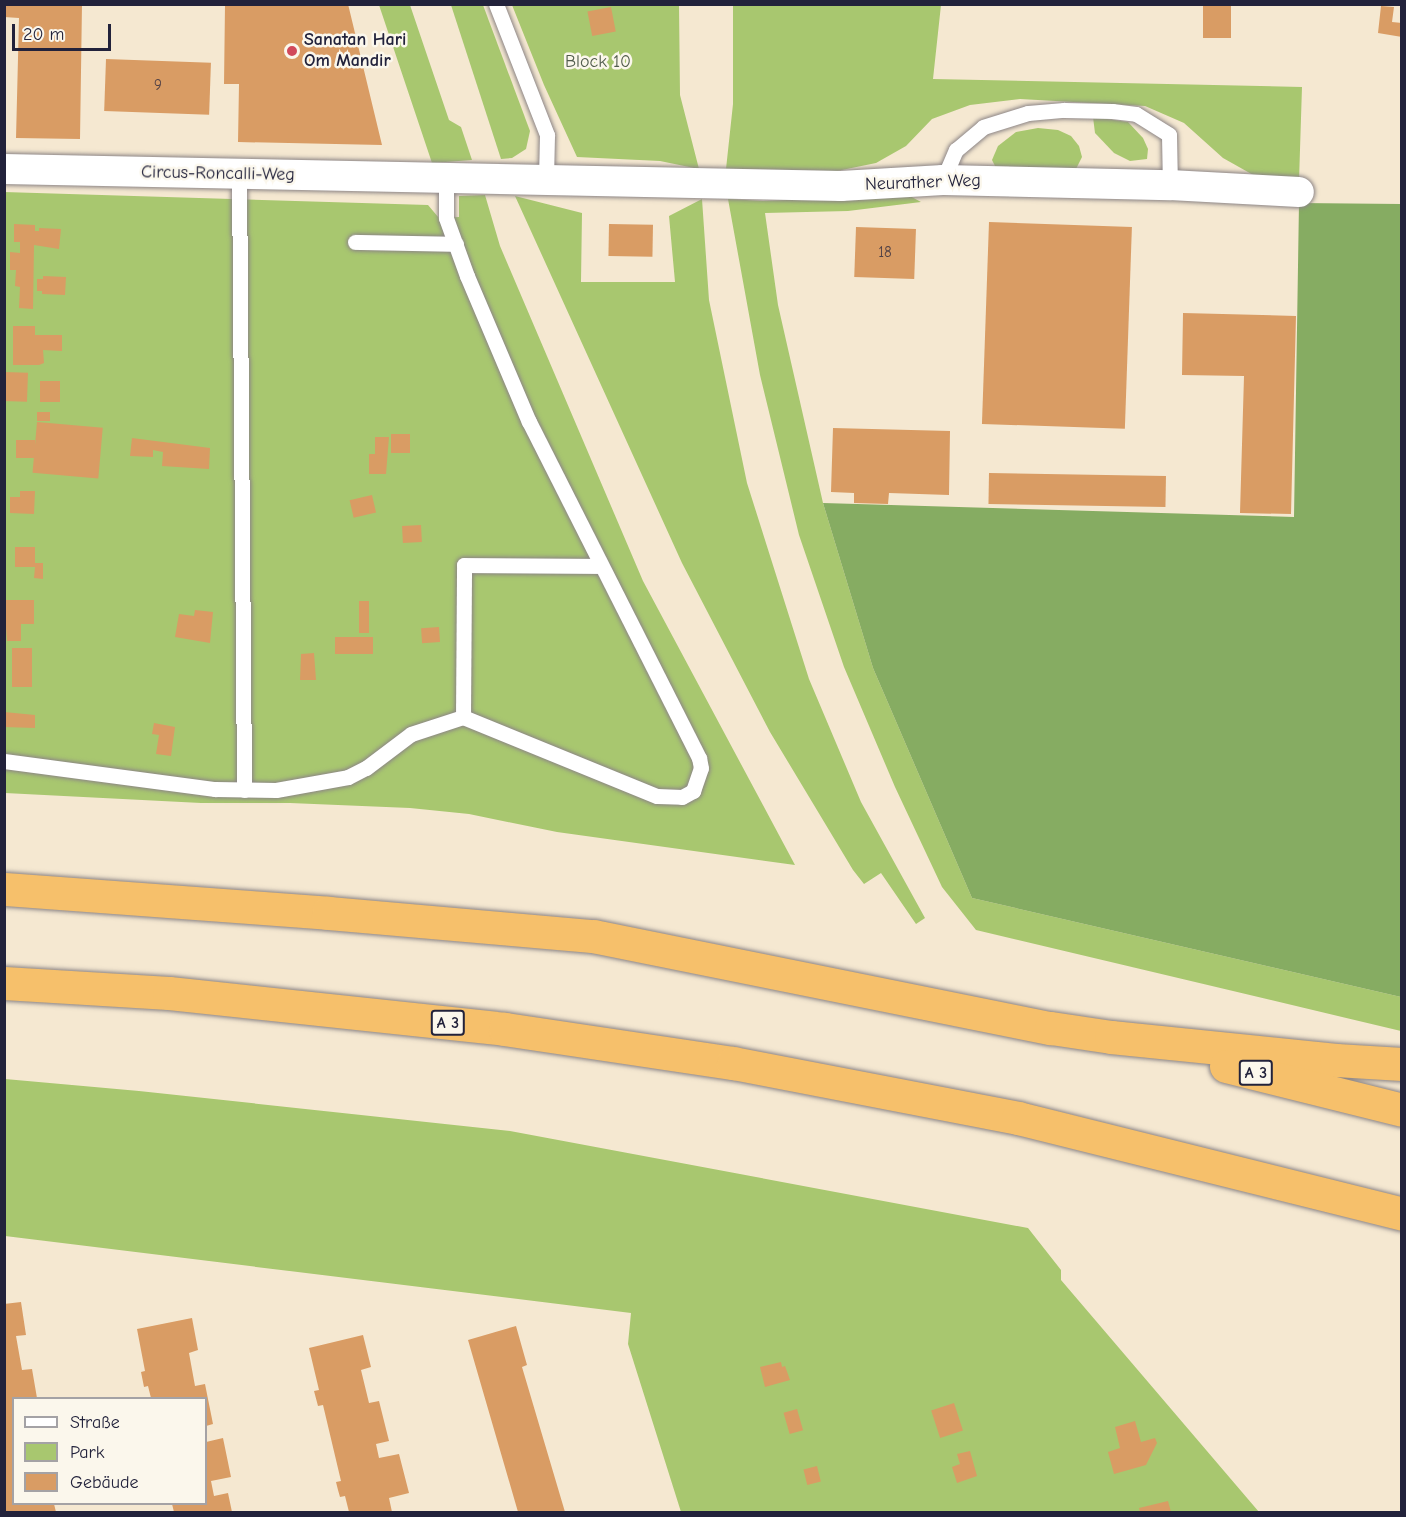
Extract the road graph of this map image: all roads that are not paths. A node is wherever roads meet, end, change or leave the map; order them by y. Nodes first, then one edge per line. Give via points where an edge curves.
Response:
1 (496, 4) edge
2 (4, 169) edge
3 (239, 174) junction
4 (439, 178) junction
5 (546, 180) junction
6 (943, 180) junction
7 (1170, 185) junction
8 (1299, 192) dead end
9 (355, 242) dead end
10 (456, 244) junction
11 (601, 567) junction
12 (463, 717) junction
13 (4, 761) edge
14 (244, 790) junction
15 (4, 889) edge
16 (4, 982) edge
17 (1111, 1037) junction
18 (1401, 1064) edge
19 (1401, 1110) edge
20 (1401, 1214) edge

1 - 5 lane via 547,135
2 - 3 street, Circus-Roncalli-Weg
3 - 4 street, Circus-Roncalli-Weg
3 - 14 lane
4 - 5 street, Neurather Weg
4 - 10 lane via 446,218
5 - 6 street, Neurather Weg via 841,186
6 - 7 street, Neurather Weg
6 - 7 lane via 956,150 983,127 1028,113 1112,111 1136,114 1169,135
7 - 8 street, Neurather Weg
9 - 10 lane
10 - 11 lane via 528,422
11 - 12 lane via 464,565
11 - 12 lane via 699,758 701,768 693,791 682,797 657,796
12 - 14 lane via 411,734 348,777 276,790
13 - 14 lane
15 - 17 highway, A 3 via 593,936
16 - 20 highway, A 3 via 169,993 505,1029 733,1063 1018,1118
17 - 18 highway
17 - 19 highway, A 3

